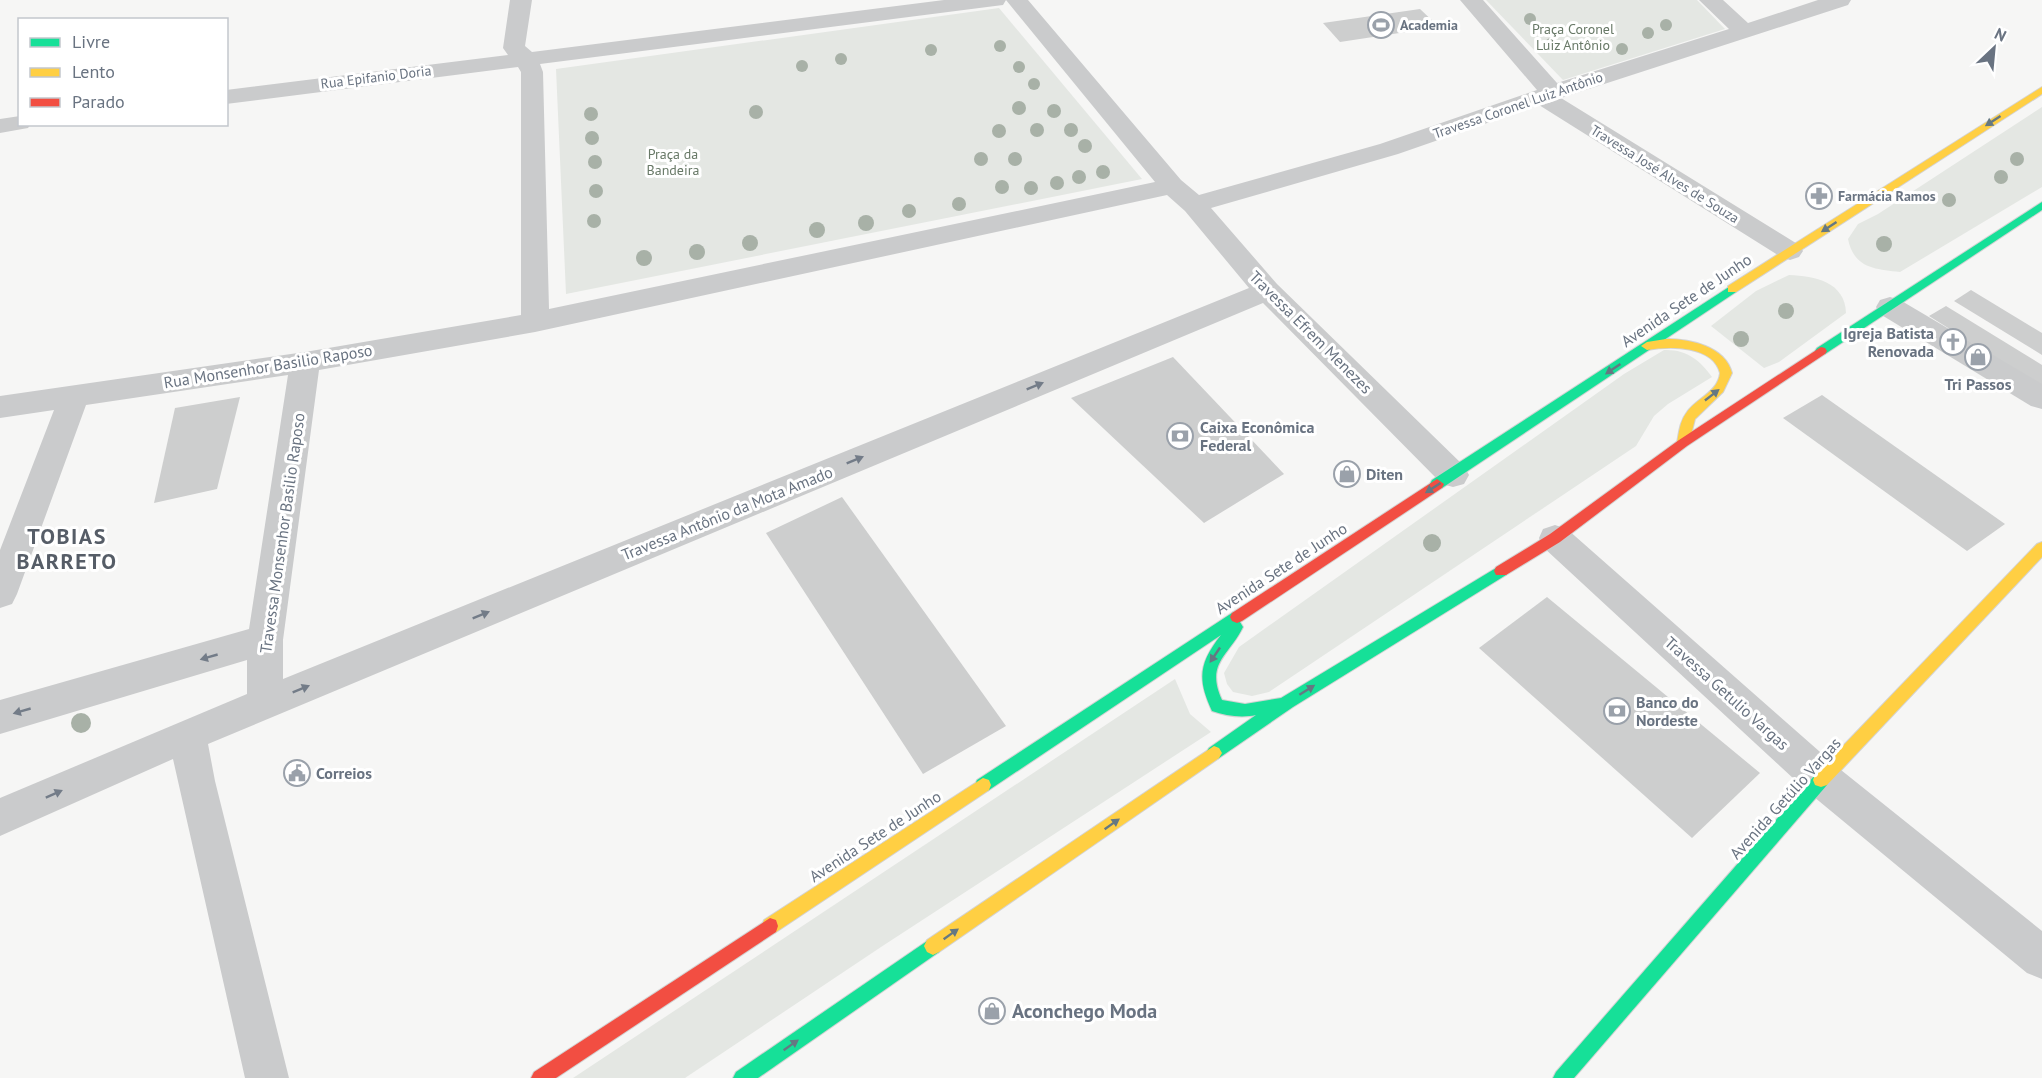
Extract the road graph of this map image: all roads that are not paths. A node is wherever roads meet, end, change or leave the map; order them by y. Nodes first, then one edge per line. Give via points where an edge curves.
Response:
1 (521, 0) edge
2 (995, 0) edge
3 (1017, 0) edge
4 (1471, 0) edge
5 (1710, 0) edge
6 (1840, 0) edge
7 (1744, 31) junction
8 (526, 58) junction
9 (2042, 90) edge
10 (1547, 94) junction
11 (228, 97) edge
12 (18, 123) edge
13 (0, 126) edge
14 (1172, 186) junction
15 (1194, 205) junction
16 (2042, 206) edge
17 (1790, 252) junction
18 (1267, 291) junction
19 (1890, 307) junction
20 (535, 322) junction
21 (1646, 346) junction
22 (305, 362) junction
23 (74, 396) junction
24 (2042, 398) edge
25 (0, 407) edge
26 (1683, 443) junction
27 (1453, 475) junction
28 (1555, 538) junction
29 (2042, 548) edge
30 (0, 594) edge
31 (1250, 608) junction
32 (265, 640) junction
33 (1288, 702) junction
34 (264, 704) junction
35 (0, 717) edge
36 (188, 735) junction
37 (1822, 779) junction
38 (0, 818) edge
39 (2042, 958) edge
40 (267, 1078) edge
41 (540, 1078) edge
42 (742, 1078) edge
43 (1562, 1078) edge

1 - 8 street via 514,48
2 - 8 street
3 - 14 street
4 - 10 street
5 - 7 street
6 - 7 street, Travessa Coronel Luiz Antônio
7 - 10 street, Travessa Coronel Luiz Antônio
8 - 11 street, Rua Epifanio Doria
8 - 20 street via 532,72
9 -> 17 main road, Avenida Sete de Junho
10 - 15 street, Travessa Coronel Luiz Antônio via 1389,149
10 - 17 street, Travessa José Alves de Souza
12 - 13 street
14 - 15 street, Travessa Efrem Menezes
14 - 20 street
15 - 18 street, Travessa Efrem Menezes
16 - 19 main road
17 - 21 main road, Avenida Sete de Junho
18 - 27 street, Travessa Efrem Menezes
34 -> 18 street, Travessa Antônio da Mota Amado
19 - 24 street
19 - 26 main road
20 - 22 street, Rua Monsenhor Basilio Raposo
26 -> 21 main road via 1690,415 1721,388 1726,370 1711,355 1692,345 1665,342
21 -> 27 main road, Avenida Sete de Junho
22 - 23 street, Rua Monsenhor Basilio Raposo
22 - 32 street, Travessa Monsenhor Basilio Raposo
23 - 25 street, Rua Monsenhor Basilio Raposo
23 - 30 street
26 - 28 main road
27 -> 31 main road, Avenida Sete de Junho
33 -> 28 main road
28 - 37 street, Travessa Getulio Vargas
29 - 37 main road, Avenida Getúlio Vargas
31 -> 33 main road via 1210,660 1206,679 1209,694 1217,706 1245,711
31 - 41 main road, Avenida Sete de Junho
32 - 34 street, Travessa Monsenhor Basilio Raposo
32 -> 35 street
42 -> 33 main road
34 - 36 street, Travessa Antônio da Mota Amado
38 -> 36 street, Travessa Antônio da Mota Amado
36 - 40 street
37 - 39 street, Travessa Getulio Vargas
37 - 43 main road, Avenida Getúlio Vargas

